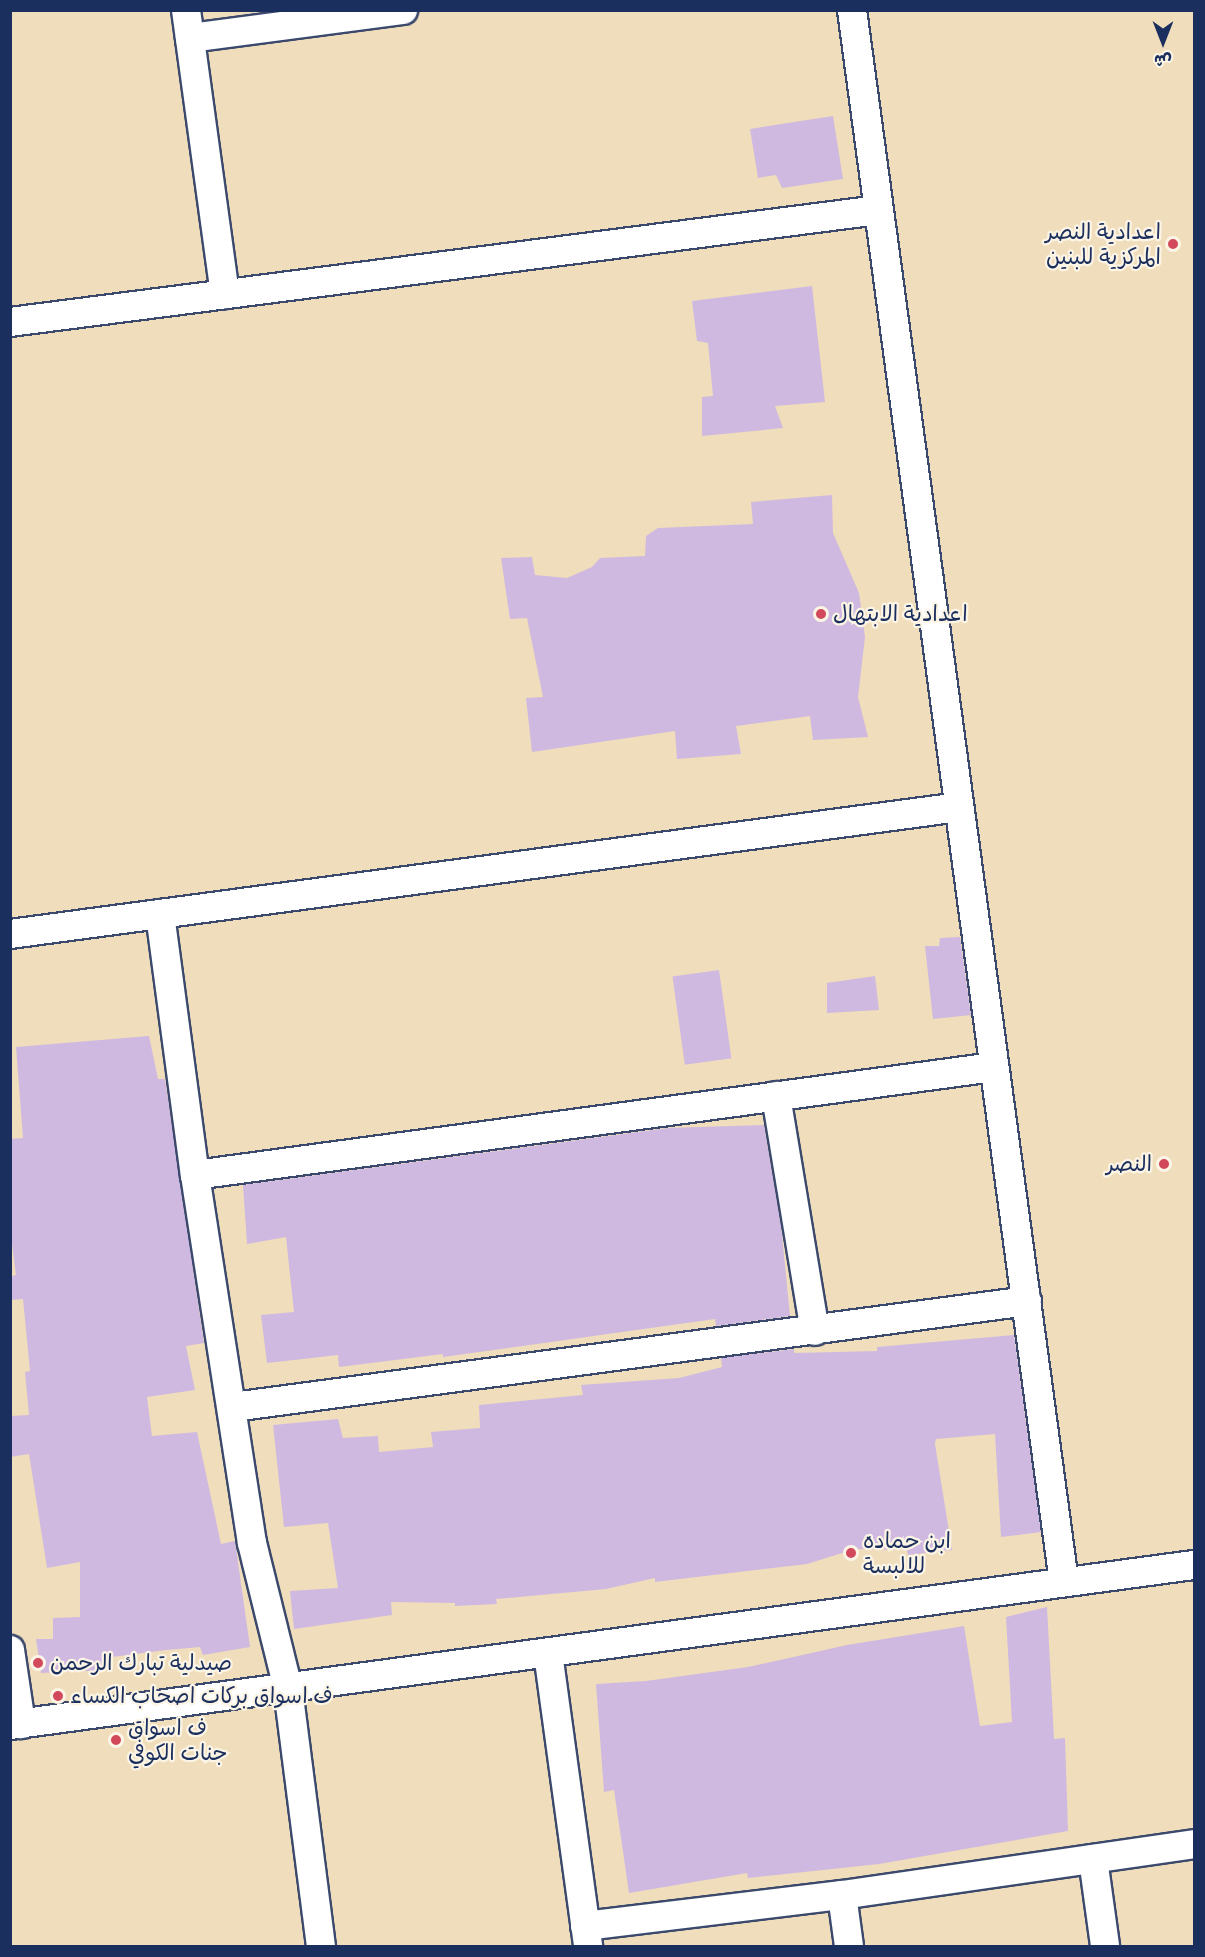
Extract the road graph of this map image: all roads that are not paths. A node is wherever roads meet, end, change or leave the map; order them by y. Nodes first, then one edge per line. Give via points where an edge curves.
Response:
1 (403, 10) edge
2 (852, 10) edge
3 (188, 24) edge
4 (879, 210) junction
5 (225, 294) junction
6 (10, 322) edge
7 (959, 807) junction
8 (160, 914) junction
9 (10, 934) edge
10 (994, 1067) junction
11 (776, 1096) junction
12 (195, 1175) junction
13 (1027, 1301) junction
14 (815, 1331) junction
15 (233, 1407) junction
16 (1194, 1565) edge
17 (1064, 1582) junction
18 (10, 1650) edge
19 (548, 1653) junction
20 (288, 1689) junction
21 (16, 1725) edge
22 (1194, 1844) edge
23 (1093, 1859) junction
24 (842, 1894) junction
25 (586, 1936) edge
26 (321, 1947) edge
27 (849, 1947) edge
28 (1105, 1947) edge

1 - 3 street
2 - 4 street
3 - 5 street
4 - 5 street
4 - 7 street
5 - 6 street
7 - 8 street
7 - 10 street
8 - 9 street
8 - 12 street
10 - 11 street
10 - 13 street
11 - 12 street
11 - 14 street
12 - 15 street
13 - 14 street
13 - 17 street
14 - 15 street
15 - 20 street via 252,1543
16 - 17 street
17 - 19 street
18 - 21 street
19 - 20 street
19 - 25 street
20 - 21 street
20 - 26 street
22 - 23 street
23 - 24 street
23 - 28 street
24 - 25 street
24 - 27 street

